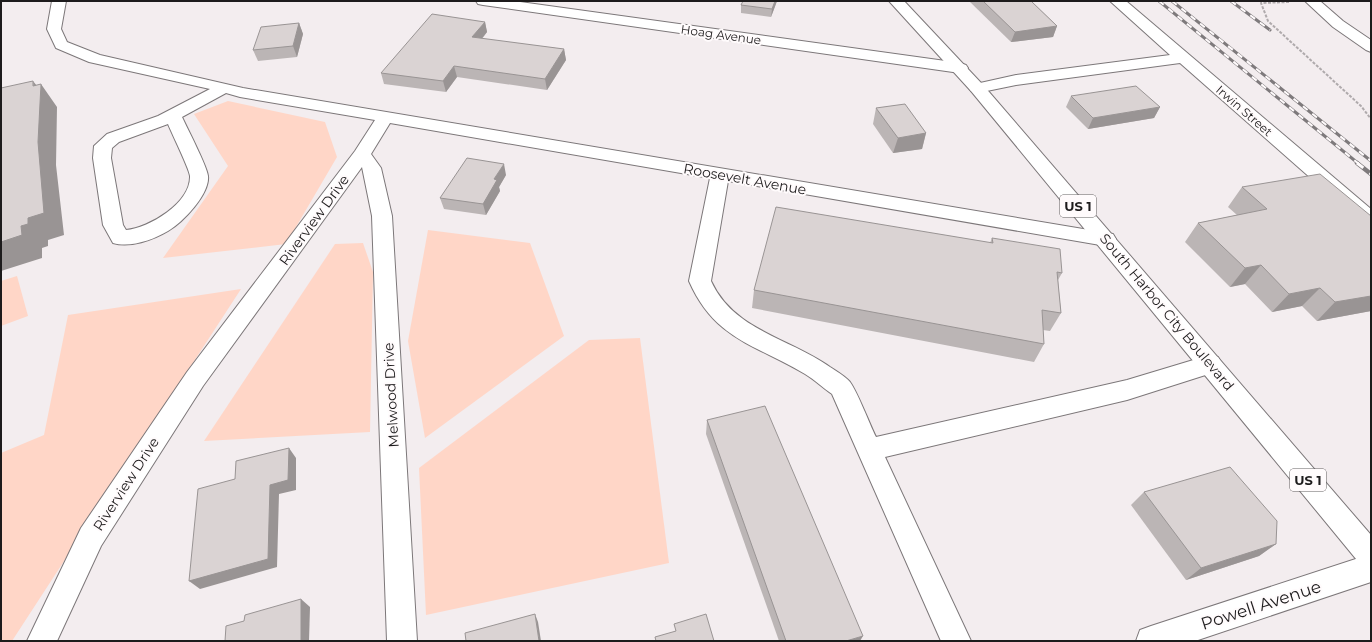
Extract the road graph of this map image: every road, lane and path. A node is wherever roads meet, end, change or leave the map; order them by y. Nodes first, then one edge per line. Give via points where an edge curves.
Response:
1 (59, 1) edge
2 (483, 1) edge
3 (896, 1) edge
4 (1117, 1) edge
5 (1312, 1) edge
6 (1371, 47) edge
7 (1183, 58) junction
8 (960, 68) junction
9 (225, 87) junction
10 (977, 88) junction
11 (173, 116) junction
12 (385, 118) junction
13 (1371, 119) edge
14 (362, 154) junction
15 (720, 174) junction
16 (1371, 220) edge
17 (1106, 239) junction
18 (1210, 364) junction
19 (868, 450) junction
20 (1371, 556) edge
21 (1371, 568) edge
22 (42, 641) edge
23 (402, 641) edge
24 (956, 641) edge
25 (1151, 641) edge

1 - 9 street via 54,29 61,45 95,60
2 - 8 street, Hoag Avenue
3 - 8 street, South Harbor City Boulevard / US 1
4 - 7 street, Irwin Street
5 - 6 street via 1338,24
5 - 13 path via 1261,3 1268,21 1361,106
7 - 10 street via 1016,80
7 - 16 street, Irwin Street
8 - 10 street, South Harbor City Boulevard / US 1
9 - 11 street
9 - 12 street via 240,92
10 - 17 street, South Harbor City Boulevard / US 1
11 - 11 street via 113,138 103,146 102,158 113,225 120,238 137,236 162,226 185,206 197,188 199,175
12 - 14 street, Riverview Drive
12 - 15 street, Roosevelt Avenue
14 - 22 street, Riverview Drive via 195,379 91,537
14 - 23 street, Melwood Drive via 372,168 382,216
15 - 17 street, Roosevelt Avenue
15 - 19 street via 700,281 703,292 719,312 747,334 810,366 841,388
17 - 18 street, South Harbor City Boulevard / US 1
18 - 19 street via 1127,390
18 - 20 street, South Harbor City Boulevard / US 1
19 - 24 street
21 - 25 street, Powell Avenue

